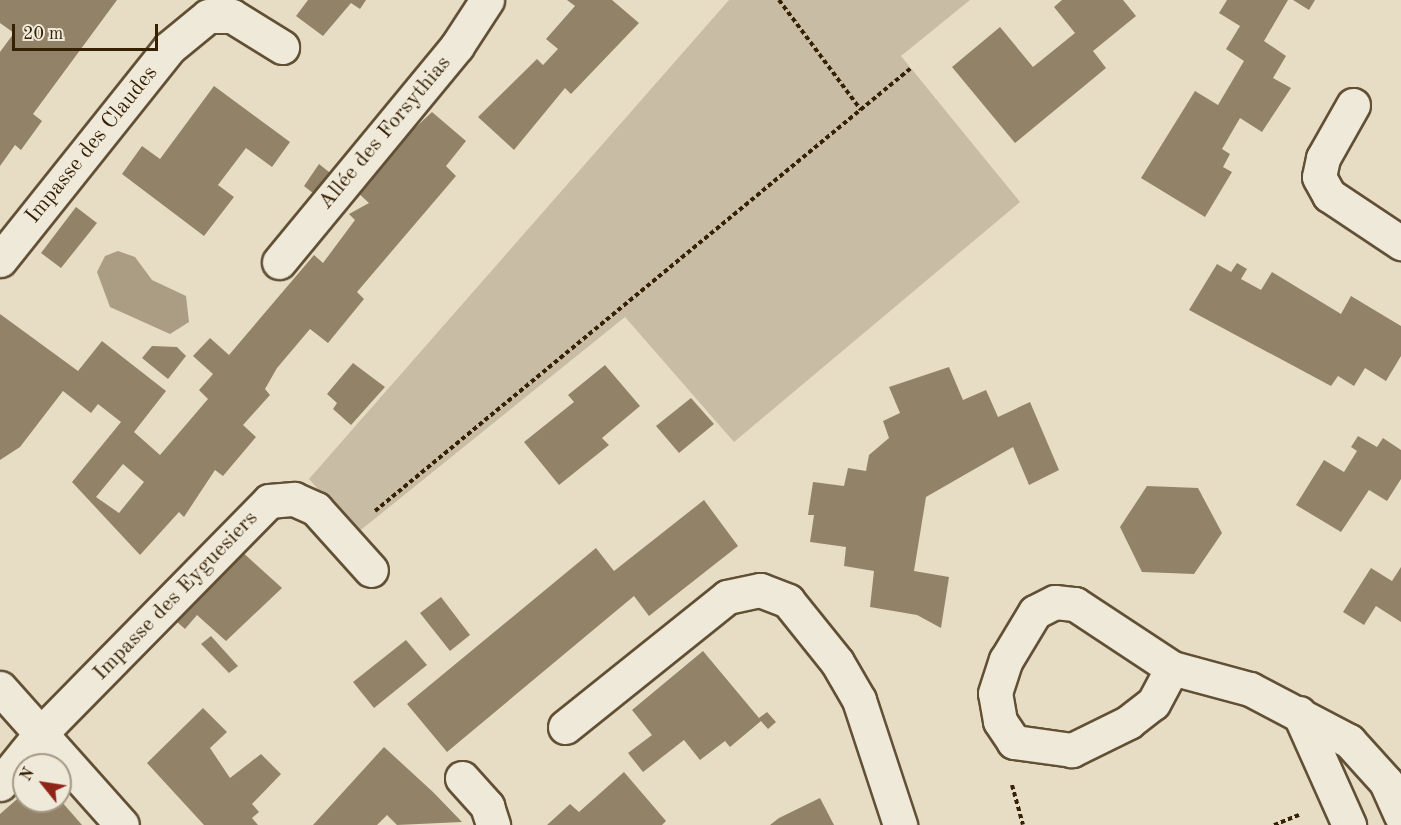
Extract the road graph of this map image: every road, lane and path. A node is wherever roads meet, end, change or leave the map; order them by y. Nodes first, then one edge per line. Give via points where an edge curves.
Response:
1 (487, 0) edge
2 (779, 0) edge
3 (282, 47) dead end
4 (911, 68) dead end
5 (1353, 105) dead end
6 (861, 110) junction
7 (1401, 243) edge
8 (0, 260) edge
9 (279, 262) dead end
10 (344, 536) junction
11 (371, 570) dead end
12 (1172, 668) junction
13 (0, 687) edge
14 (1299, 713) junction
15 (565, 727) dead end
16 (41, 733) junction
17 (462, 778) dead end
18 (0, 784) edge
19 (1401, 815) edge
20 (122, 825) edge
21 (492, 825) edge
22 (900, 825) edge
23 (1349, 825) edge

1 - 9 street, Allée des Forsythias via 457,46
2 - 6 path
3 - 8 street, Impasse des Claudes via 232,16 208,16 169,48
4 - 6 path
5 - 7 street via 1323,158 1319,177 1329,195
6 - 10 path
10 - 11 street, Impasse des Eyguesiers
10 - 16 street, Impasse des Eyguesiers via 316,509 294,499 269,501
12 - 12 street via 1075,604 1055,602 1035,612 1006,660 995,693 1000,721 1014,742 1072,750 1129,722 1153,703
12 - 14 street via 1207,673
13 - 16 street
14 - 19 street via 1349,741 1386,782
14 - 23 street
15 - 22 street via 727,597 760,590 788,601 837,663 859,700
16 - 18 street, Impasse des Eyguesiers
16 - 20 street
17 - 21 street via 488,806

